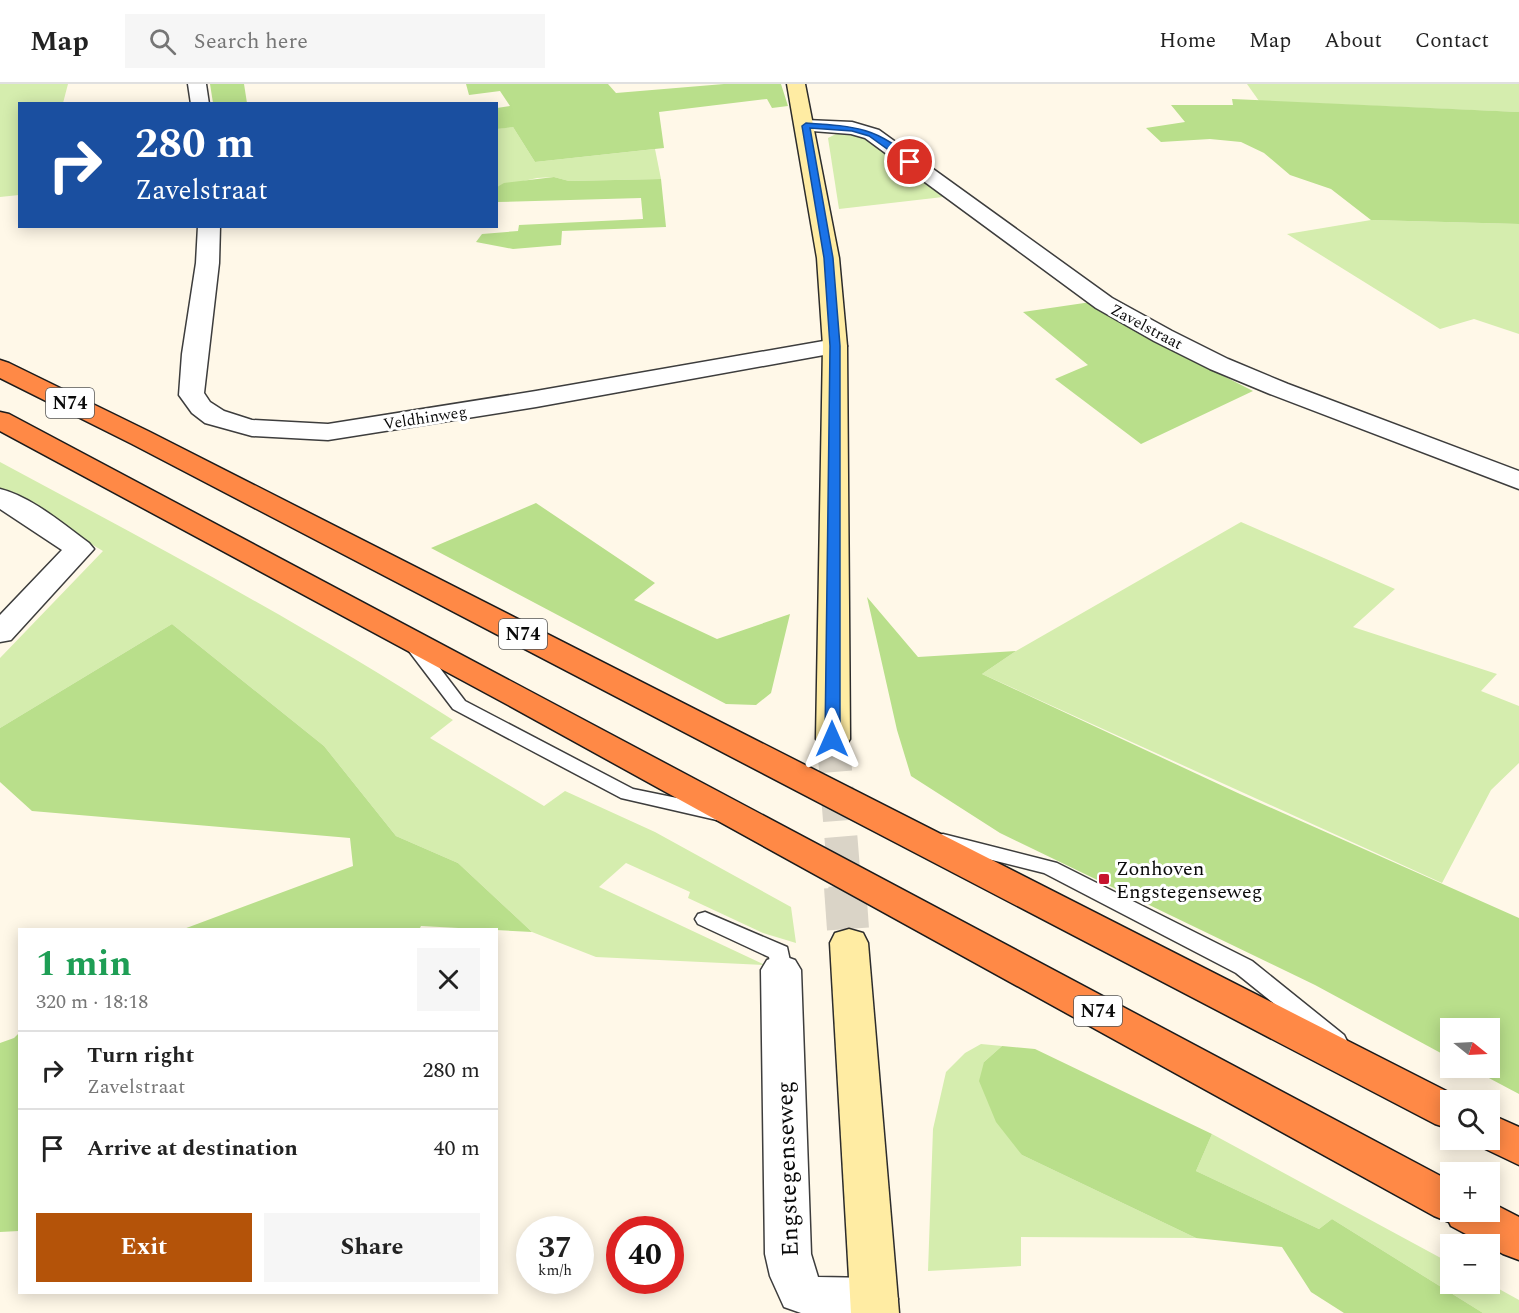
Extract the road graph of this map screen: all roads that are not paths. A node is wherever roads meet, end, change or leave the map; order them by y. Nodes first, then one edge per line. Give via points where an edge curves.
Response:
1 (197, 84) edge
2 (796, 84) edge
3 (200, 102) edge
4 (806, 126) junction
5 (209, 228) edge
6 (835, 346) junction
7 (0, 368) edge
8 (0, 420) edge
9 (1519, 482) edge
10 (0, 497) edge
11 (0, 633) edge
12 (832, 739) tunnel mouth
13 (705, 919) dead end
14 (849, 943) tunnel mouth
15 (782, 970) joint
16 (1440, 1107) edge
17 (1500, 1137) edge
18 (1519, 1147) edge
19 (1440, 1198) edge
20 (1486, 1222) edge
21 (1519, 1240) edge
22 (875, 1306) edge

1 - 3 street
2 - 4 street
4 - 6 street via 828,258
4 - 9 street, Zavelstraat via 852,128 872,134 1104,303 1219,364
5 - 6 street, Veldhinweg via 191,394 202,410 226,422 262,429 328,432
6 - 12 street
7 - 16 highway, N74
8 - 19 highway, N74
10 - 11 street via 79,549
13 - 15 lane via 779,953
14 - 22 street, Engstegenseweg
15 - 22 street, Engstegenseweg via 788,1254 793,1276 801,1292
17 - 18 highway
20 - 21 highway

